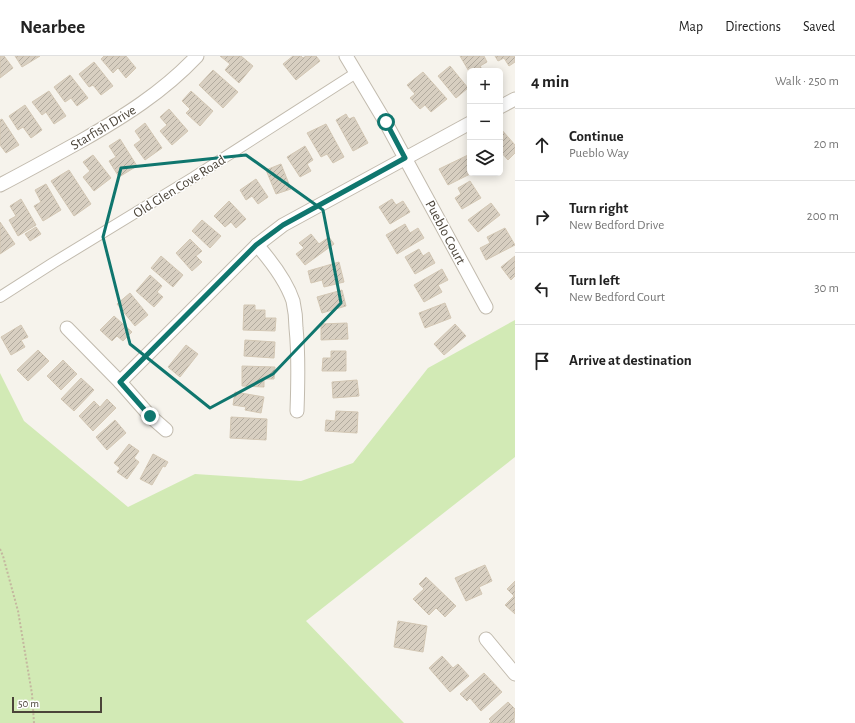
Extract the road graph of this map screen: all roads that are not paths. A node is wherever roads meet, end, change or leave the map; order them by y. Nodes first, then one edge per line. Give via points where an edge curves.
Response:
1 (197, 56) edge
2 (346, 56) edge
3 (356, 73) junction
4 (515, 99) edge
5 (503, 105) edge
6 (467, 125) edge
7 (405, 158) junction
8 (0, 185) edge
9 (256, 245) junction
10 (0, 297) edge
11 (486, 307) dead end
12 (67, 328) dead end
13 (120, 382) junction
14 (297, 411) dead end
15 (166, 430) dead end
16 (486, 639) dead end
17 (515, 674) edge

1 - 8 street, Starfish Drive via 155,94 120,118
2 - 3 street, Pueblo Court
3 - 7 street, Pueblo Court
3 - 10 street, Old Glen Cove Road
4 - 5 street
6 - 7 street
7 - 9 street via 283,225
7 - 11 street, Pueblo Court
9 - 13 street
9 - 14 street via 282,278 293,301 299,356
12 - 13 street
13 - 15 street
16 - 17 street

